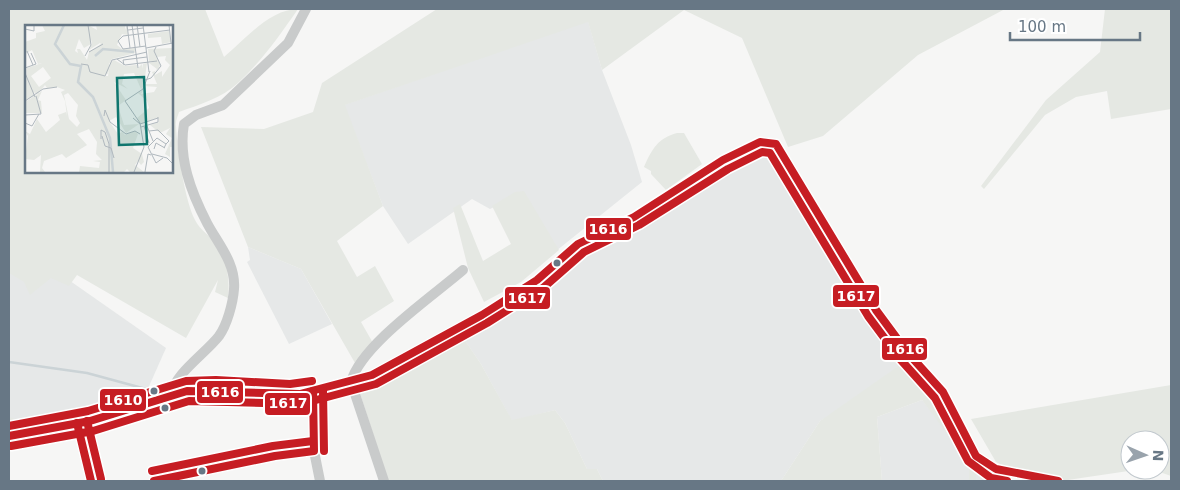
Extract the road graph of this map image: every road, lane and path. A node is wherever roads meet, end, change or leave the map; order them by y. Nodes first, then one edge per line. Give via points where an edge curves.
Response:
1 (306, 9) edge
2 (463, 270) dead end
3 (351, 382) junction
4 (313, 392) junction
5 (172, 394) junction
6 (77, 423) junction
7 (9, 436) edge
8 (314, 451) junction
9 (91, 481) edge
10 (154, 481) edge
11 (320, 481) edge
12 (384, 481) edge
13 (1058, 481) edge

1 - 5 street via 288,43 223,105 196,115 184,124 181,142 188,180 207,224 227,256 233,271 234,289 220,334 176,380
2 - 3 street via 376,344 354,372
3 - 4 street
3 - 12 street
3 - 13 street via 372,375 482,315 537,280 578,244 634,217 722,160 767,141 776,144 876,310 907,352 943,392 976,456 996,469
4 - 5 street via 281,394 198,390
4 - 8 street
5 - 6 street via 116,414
6 - 7 street
6 - 9 street
8 - 10 street
8 - 11 street

